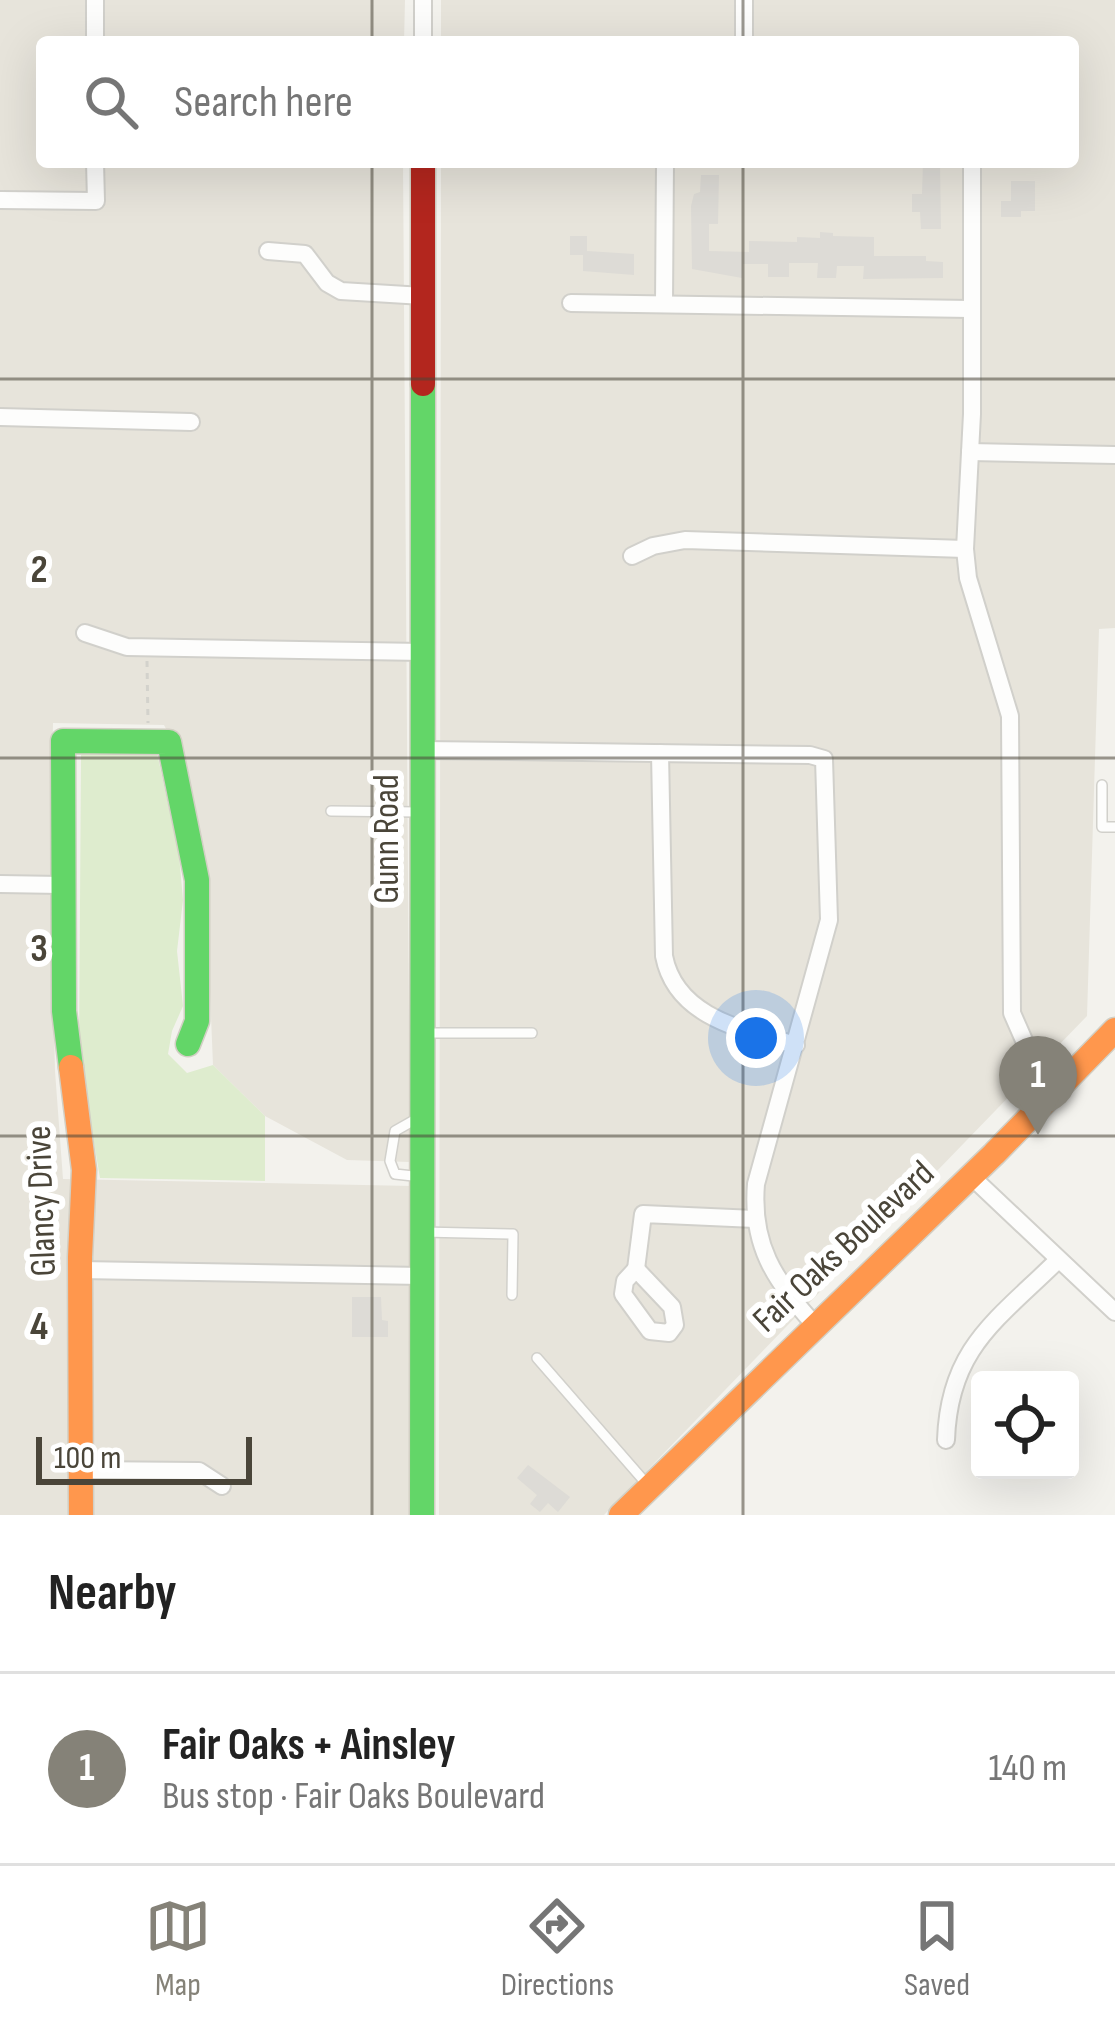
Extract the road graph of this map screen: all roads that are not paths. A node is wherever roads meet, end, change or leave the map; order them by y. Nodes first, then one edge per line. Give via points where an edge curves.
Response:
1 (95, 0) edge
2 (423, 0) edge
3 (744, 0) edge
4 (95, 36) edge
5 (423, 36) edge
6 (744, 36) edge
7 (95, 168) edge
8 (423, 168) edge
9 (665, 168) edge
10 (972, 168) edge
11 (0, 200) edge
12 (268, 251) dead end
13 (423, 296) junction
14 (571, 303) dead end
15 (664, 304) junction
16 (970, 309) junction
17 (0, 417) edge
18 (191, 422) dead end
19 (970, 452) junction
20 (1115, 455) edge
21 (965, 549) junction
22 (632, 556) dead end
23 (85, 633) dead end
24 (423, 652) junction
25 (423, 750) junction
26 (660, 753) junction
27 (1102, 785) dead end
28 (331, 811) dead end
29 (423, 812) junction
30 (1115, 827) edge
31 (0, 884) edge
32 (61, 885) junction
33 (1115, 1030) edge
34 (423, 1033) junction
35 (532, 1033) dead end
36 (188, 1044) dead end
37 (796, 1045) junction
38 (1061, 1088) junction
39 (972, 1177) junction
40 (754, 1219) junction
41 (423, 1232) junction
42 (1058, 1260) junction
43 (636, 1269) dead end
44 (80, 1270) junction
45 (421, 1276) junction
46 (512, 1295) dead end
47 (1115, 1312) edge
48 (813, 1323) junction
49 (537, 1358) dead end
50 (946, 1440) dead end
51 (82, 1470) junction
52 (222, 1486) dead end
53 (648, 1486) junction
54 (81, 1515) edge
55 (422, 1515) edge
56 (621, 1515) edge

1 - 4 street
2 - 5 street
3 - 6 street
7 - 11 street via 96,201
8 - 13 street, Gunn Road
9 - 15 street
10 - 16 street
12 - 13 street via 305,254 341,291
13 - 24 street, Gunn Road
14 - 15 street
15 - 16 street
16 - 19 street
17 - 18 street
19 - 20 street
19 - 21 street
21 - 22 street via 686,540
21 - 38 street via 1012,730 1012,1013 1030,1054
23 - 24 street via 146,647
24 - 25 street, Gunn Road
25 - 26 street
25 - 29 street, Gunn Road
26 - 37 street via 669,975 702,1011
26 - 37 street via 824,759 829,920
27 - 30 lane via 1102,827
28 - 29 lane
29 - 34 street, Gunn Road
31 - 32 street
32 - 36 street, Glancy Drive via 63,740 169,742 195,866 197,1021
32 - 44 street, Glancy Drive via 64,1011 84,1170
33 - 38 street, Fair Oaks Boulevard
34 - 35 lane
34 - 41 street, Gunn Road
37 - 40 street via 756,1184
38 - 39 street, Fair Oaks Boulevard
39 - 42 street
39 - 48 street, Fair Oaks Boulevard
40 - 43 street via 644,1214
40 - 48 street via 770,1271
41 - 45 street, Gunn Road
41 - 46 lane via 513,1234
42 - 47 street
42 - 50 street via 963,1359
44 - 45 street
44 - 51 street, Glancy Drive
45 - 55 street, Gunn Road
48 - 53 street, Fair Oaks Boulevard
49 - 53 lane
51 - 52 street via 199,1471
51 - 54 street, Glancy Drive
53 - 56 street, Fair Oaks Boulevard

